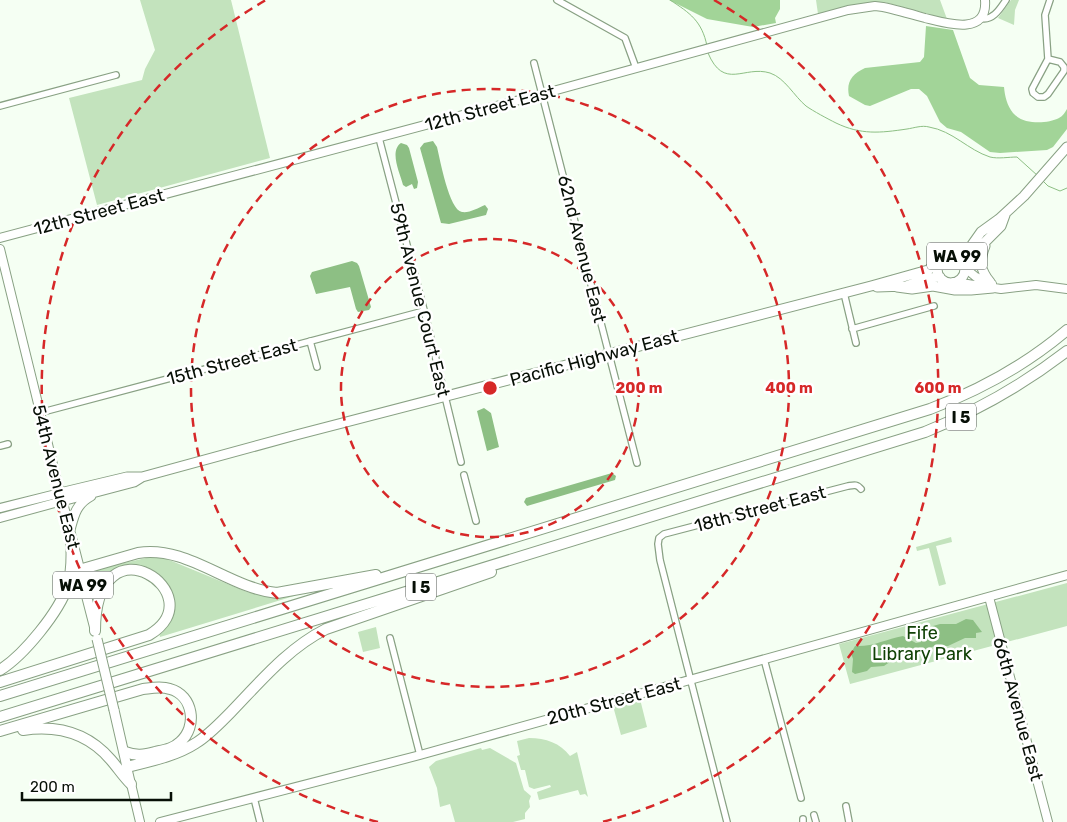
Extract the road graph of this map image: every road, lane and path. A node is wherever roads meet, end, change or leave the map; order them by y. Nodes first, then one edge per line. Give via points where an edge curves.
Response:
1 (557, 0) edge
2 (986, 0) edge
3 (1006, 0) edge
4 (1050, 0) edge
5 (982, 17) junction
6 (1048, 59) junction
7 (534, 63) dead end
8 (636, 68) junction
9 (116, 75) dead end
10 (542, 94) junction
11 (0, 106) edge
12 (378, 138) junction
13 (1067, 147) edge
14 (1006, 213) junction
15 (0, 238) edge
16 (990, 238) junction
17 (0, 249) edge
18 (954, 255) junction
19 (938, 262) junction
20 (965, 268) junction
21 (940, 278) junction
22 (954, 282) junction
23 (872, 286) junction
24 (993, 286) junction
25 (897, 287) junction
26 (1067, 289) edge
27 (844, 293) junction
28 (934, 306) dead end
29 (424, 311) junction
30 (852, 329) junction
31 (1067, 330) edge
32 (310, 341) junction
33 (856, 343) dead end
34 (1067, 351) edge
35 (608, 354) junction
36 (317, 367) dead end
37 (444, 397) junction
38 (39, 413) junction
39 (8, 444) dead end
40 (0, 446) edge
41 (461, 462) dead end
42 (637, 463) dead end
43 (464, 475) dead end
44 (142, 477) junction
45 (861, 490) dead end
46 (103, 491) junction
47 (61, 497) junction
48 (0, 508) edge
49 (0, 518) edge
50 (476, 521) dead end
51 (70, 536) junction
52 (472, 552) junction
53 (535, 552) junction
54 (79, 570) junction
55 (1067, 575) edge
56 (989, 597) junction
57 (96, 635) junction
58 (390, 638) dead end
59 (764, 659) junction
60 (0, 670) edge
61 (690, 680) junction
62 (0, 682) edge
63 (0, 696) edge
64 (0, 716) edge
65 (0, 732) edge
66 (125, 752) junction
67 (420, 755) junction
68 (128, 767) junction
69 (131, 784) junction
70 (254, 798) junction
71 (801, 798) dead end
72 (846, 806) dead end
73 (814, 815) dead end
74 (140, 822) edge
75 (160, 822) edge
76 (260, 822) edge
77 (727, 822) edge
78 (816, 822) edge
79 (849, 822) edge
80 (1048, 822) edge

1 - 8 street via 625,38
2 - 5 main road
3 - 5 street, 12th Street East via 990,18
4 - 6 street via 1045,14
5 - 8 main road, 12th Street East via 971,24 958,26 883,7 860,8
6 - 6 street via 1033,86 1033,93 1038,97 1048,94 1064,70 1060,62
7 - 10 street, 62nd Avenue East
8 - 10 main road, 12th Street East
9 - 11 street
10 - 12 main road, 12th Street East
10 - 35 street, 62nd Avenue East
12 - 15 main road, 12th Street East
12 - 29 street, 59th Avenue Court East
13 - 14 main road, WA 99
14 - 16 main road, WA 99 via 1001,226
14 - 18 main road, WA 99 via 981,232 968,250
16 - 20 main road, WA 99
16 - 24 main road via 980,263
17 - 38 main road, 54th Avenue East
18 - 19 main road, WA 99 via 945,256
18 - 20 main road, WA 99 via 962,260
19 - 21 main road, WA 99
19 - 23 main road, Pacific Highway East / WA 99 via 928,270
20 - 22 main road, WA 99 via 963,276
20 - 24 main road
21 - 22 main road, WA 99
21 - 25 main road, Pacific Highway East / WA 99
22 - 24 main road
23 - 25 main road, Pacific Highway East / WA 99
23 - 27 main road, Pacific Highway East / WA 99
24 - 25 main road via 971,290
24 - 26 main road via 1013,289 1036,285
27 - 30 street
27 - 35 main road, Pacific Highway East / WA 99
28 - 30 street
29 - 32 street, 15th Street East
29 - 37 street, 59th Avenue Court East
30 - 33 street
31 - 52 highway, I 5 via 1003,375 930,410
32 - 36 street
32 - 38 street, 15th Street East
34 - 53 highway, I 5 via 1002,396 925,432
35 - 37 main road, Pacific Highway East / WA 99
35 - 42 street, 62nd Avenue East
37 - 41 street, 59th Avenue Court East
37 - 44 main road, Pacific Highway East / WA 99
38 - 47 main road, 54th Avenue East
39 - 40 street
43 - 50 street
44 - 46 main road, Pacific Highway East / WA 99
44 - 47 main road, Pacific Highway East / WA 99 via 127,476
45 - 61 street, 18th Street East via 858,486 848,486 664,534 659,538 658,552
46 - 47 main road, Pacific Highway East / WA 99
46 - 51 main road via 83,500 77,508
47 - 48 main road, Pacific Highway East
47 - 49 main road, Pacific Highway East
47 - 51 main road, 54th Avenue East / WA 99
51 - 54 main road, 54th Avenue East / WA 99
51 - 60 highway via 71,571 62,600 23,651
52 - 54 highway via 366,577 277,593 240,583 165,552 138,553
52 - 63 highway, I 5
53 - 64 highway, I 5
53 - 68 highway via 498,570 317,634 285,657 198,742
54 - 57 main road, 54th Avenue East / WA 99
55 - 56 main road, 20th Street East
56 - 59 main road, 20th Street East
56 - 80 main road, 66th Avenue East
57 - 62 highway via 99,600 104,586 114,576 128,570 142,570 164,587 169,602 168,612 161,626 149,635
57 - 66 main road, 54th Avenue East / WA 99, bridge
58 - 67 street
59 - 61 main road, 20th Street East
59 - 71 street
61 - 67 main road, 20th Street East
61 - 77 street
65 - 66 highway via 143,689 166,688 180,694 188,704 191,716 190,728 184,739 174,747 140,756
65 - 69 highway via 41,727 69,731 102,751
66 - 68 main road, 54th Avenue East
67 - 70 main road, 20th Street East
68 - 69 main road, 54th Avenue East
69 - 74 main road, 54th Avenue East
70 - 75 main road, 20th Street East
70 - 76 street
72 - 79 street
73 - 78 street

